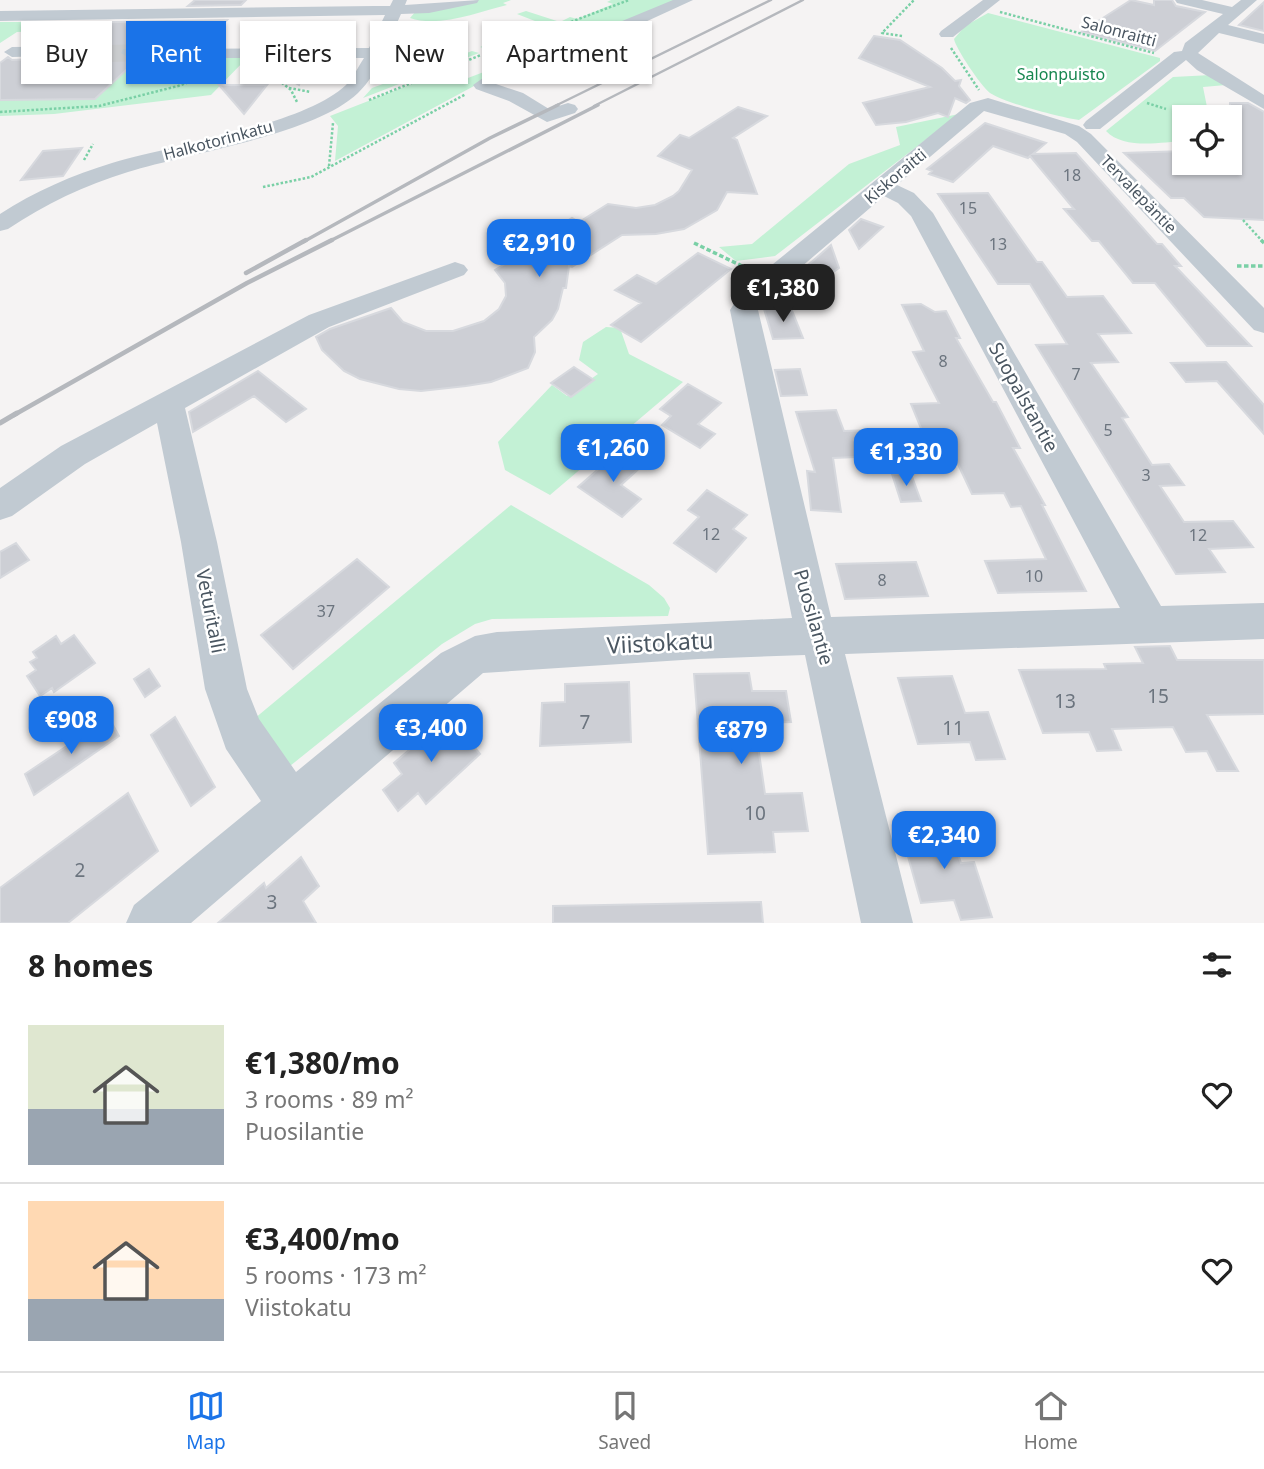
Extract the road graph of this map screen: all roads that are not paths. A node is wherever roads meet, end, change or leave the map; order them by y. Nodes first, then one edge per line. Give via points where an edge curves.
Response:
1 (185, 0) edge
2 (472, 0) edge
3 (686, 0) edge
4 (1182, 0) edge
5 (1250, 0) edge
6 (988, 4) edge
7 (397, 5) edge
8 (299, 6) edge
9 (1235, 12) junction
10 (169, 14) junction
11 (0, 16) edge
12 (389, 21) edge
13 (639, 21) edge
14 (1216, 27) junction
15 (947, 34) road end
16 (1264, 39) edge
17 (226, 53) edge
18 (370, 53) edge
19 (370, 59) edge
20 (1196, 60) junction
21 (484, 84) edge
22 (1264, 103) edge
23 (988, 104) joint
24 (568, 109) dead end
25 (1093, 125) dead end
26 (882, 187) junction
27 (0, 223) edge
28 (455, 270) dead end
29 (744, 310) joint
30 (1264, 324) edge
31 (168, 402) junction
32 (0, 506) edge
33 (1264, 621) edge
34 (1150, 624) junction
35 (819, 636) junction
36 (291, 804) junction
37 (152, 923) edge
38 (887, 923) edge

1 - 10 street
2 - 7 street
3 - 13 street
4 - 9 street
5 - 9 street
6 - 15 street
7 - 8 street
7 - 12 street, Halkotorinkatu
8 - 10 street
9 - 14 street
10 - 11 street
14 - 16 street
14 - 20 street via 1191,47
17 - 18 street
19 - 27 street, Halkotorinkatu via 354,88 326,107 103,173
20 - 22 street
20 - 25 street via 1177,59
21 - 24 street via 530,97 547,116
23 - 26 street, Kiskoraitti via 977,107
23 - 30 street, Tervalepäntie via 1072,130 1084,138
26 - 29 street, Kiskoraitti via 754,293
26 - 34 street, Suopalstantie via 906,198 921,213
28 - 31 street via 319,321
29 - 35 street, Puosilantie via 808,607
31 - 32 street via 73,455
31 - 36 street, Veturitalli via 226,689 242,733
33 - 34 street, Viistokatu
34 - 35 street, Viistokatu
35 - 36 street, Viistokatu via 475,655
35 - 38 street, Puosilantie
36 - 37 street, Viistokatu

